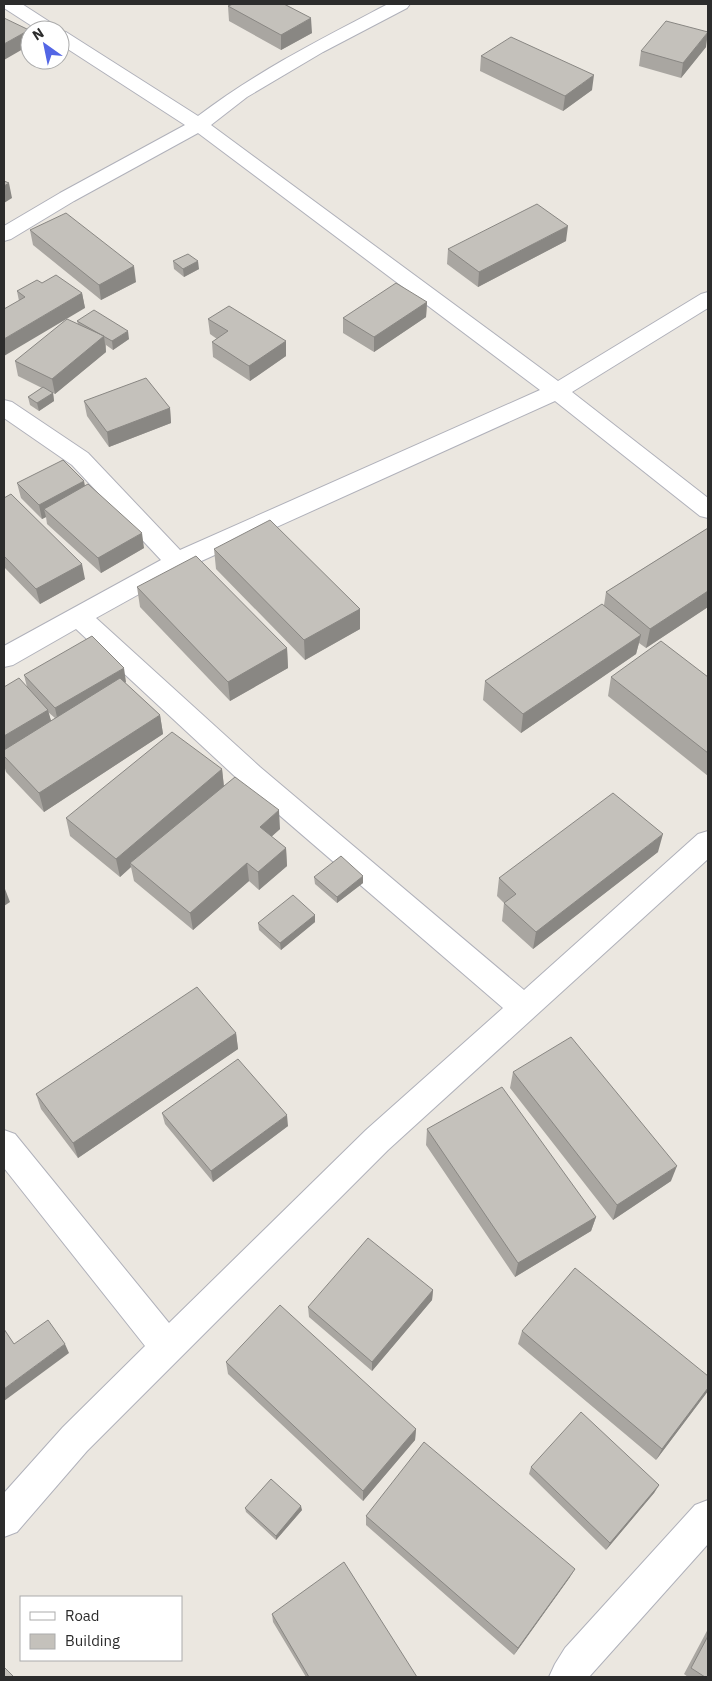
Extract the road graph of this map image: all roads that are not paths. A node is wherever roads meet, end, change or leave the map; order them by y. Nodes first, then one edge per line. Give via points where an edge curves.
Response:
1 (401, 4) edge
2 (16, 9) edge
3 (34, 20) edge
4 (70, 42) edge
5 (198, 125) junction
6 (4, 234) edge
7 (708, 298) edge
8 (557, 391) junction
9 (4, 406) edge
10 (708, 510) edge
11 (177, 562) junction
12 (78, 616) junction
13 (4, 658) edge
14 (708, 842) edge
15 (524, 1008) junction
16 (4, 1144) edge
17 (167, 1347) junction
18 (708, 1518) edge
19 (4, 1519) edge
20 (568, 1677) edge

1 - 5 street via 240,93
2 - 3 street
4 - 5 street
5 - 6 street
5 - 8 street
7 - 8 street
8 - 10 street
8 - 11 street
9 - 11 street via 80,459
11 - 12 street
12 - 13 street
12 - 15 street via 251,775
14 - 15 street
15 - 17 street via 377,1140
16 - 17 street
17 - 19 street via 75,1439
18 - 20 street via 578,1661

